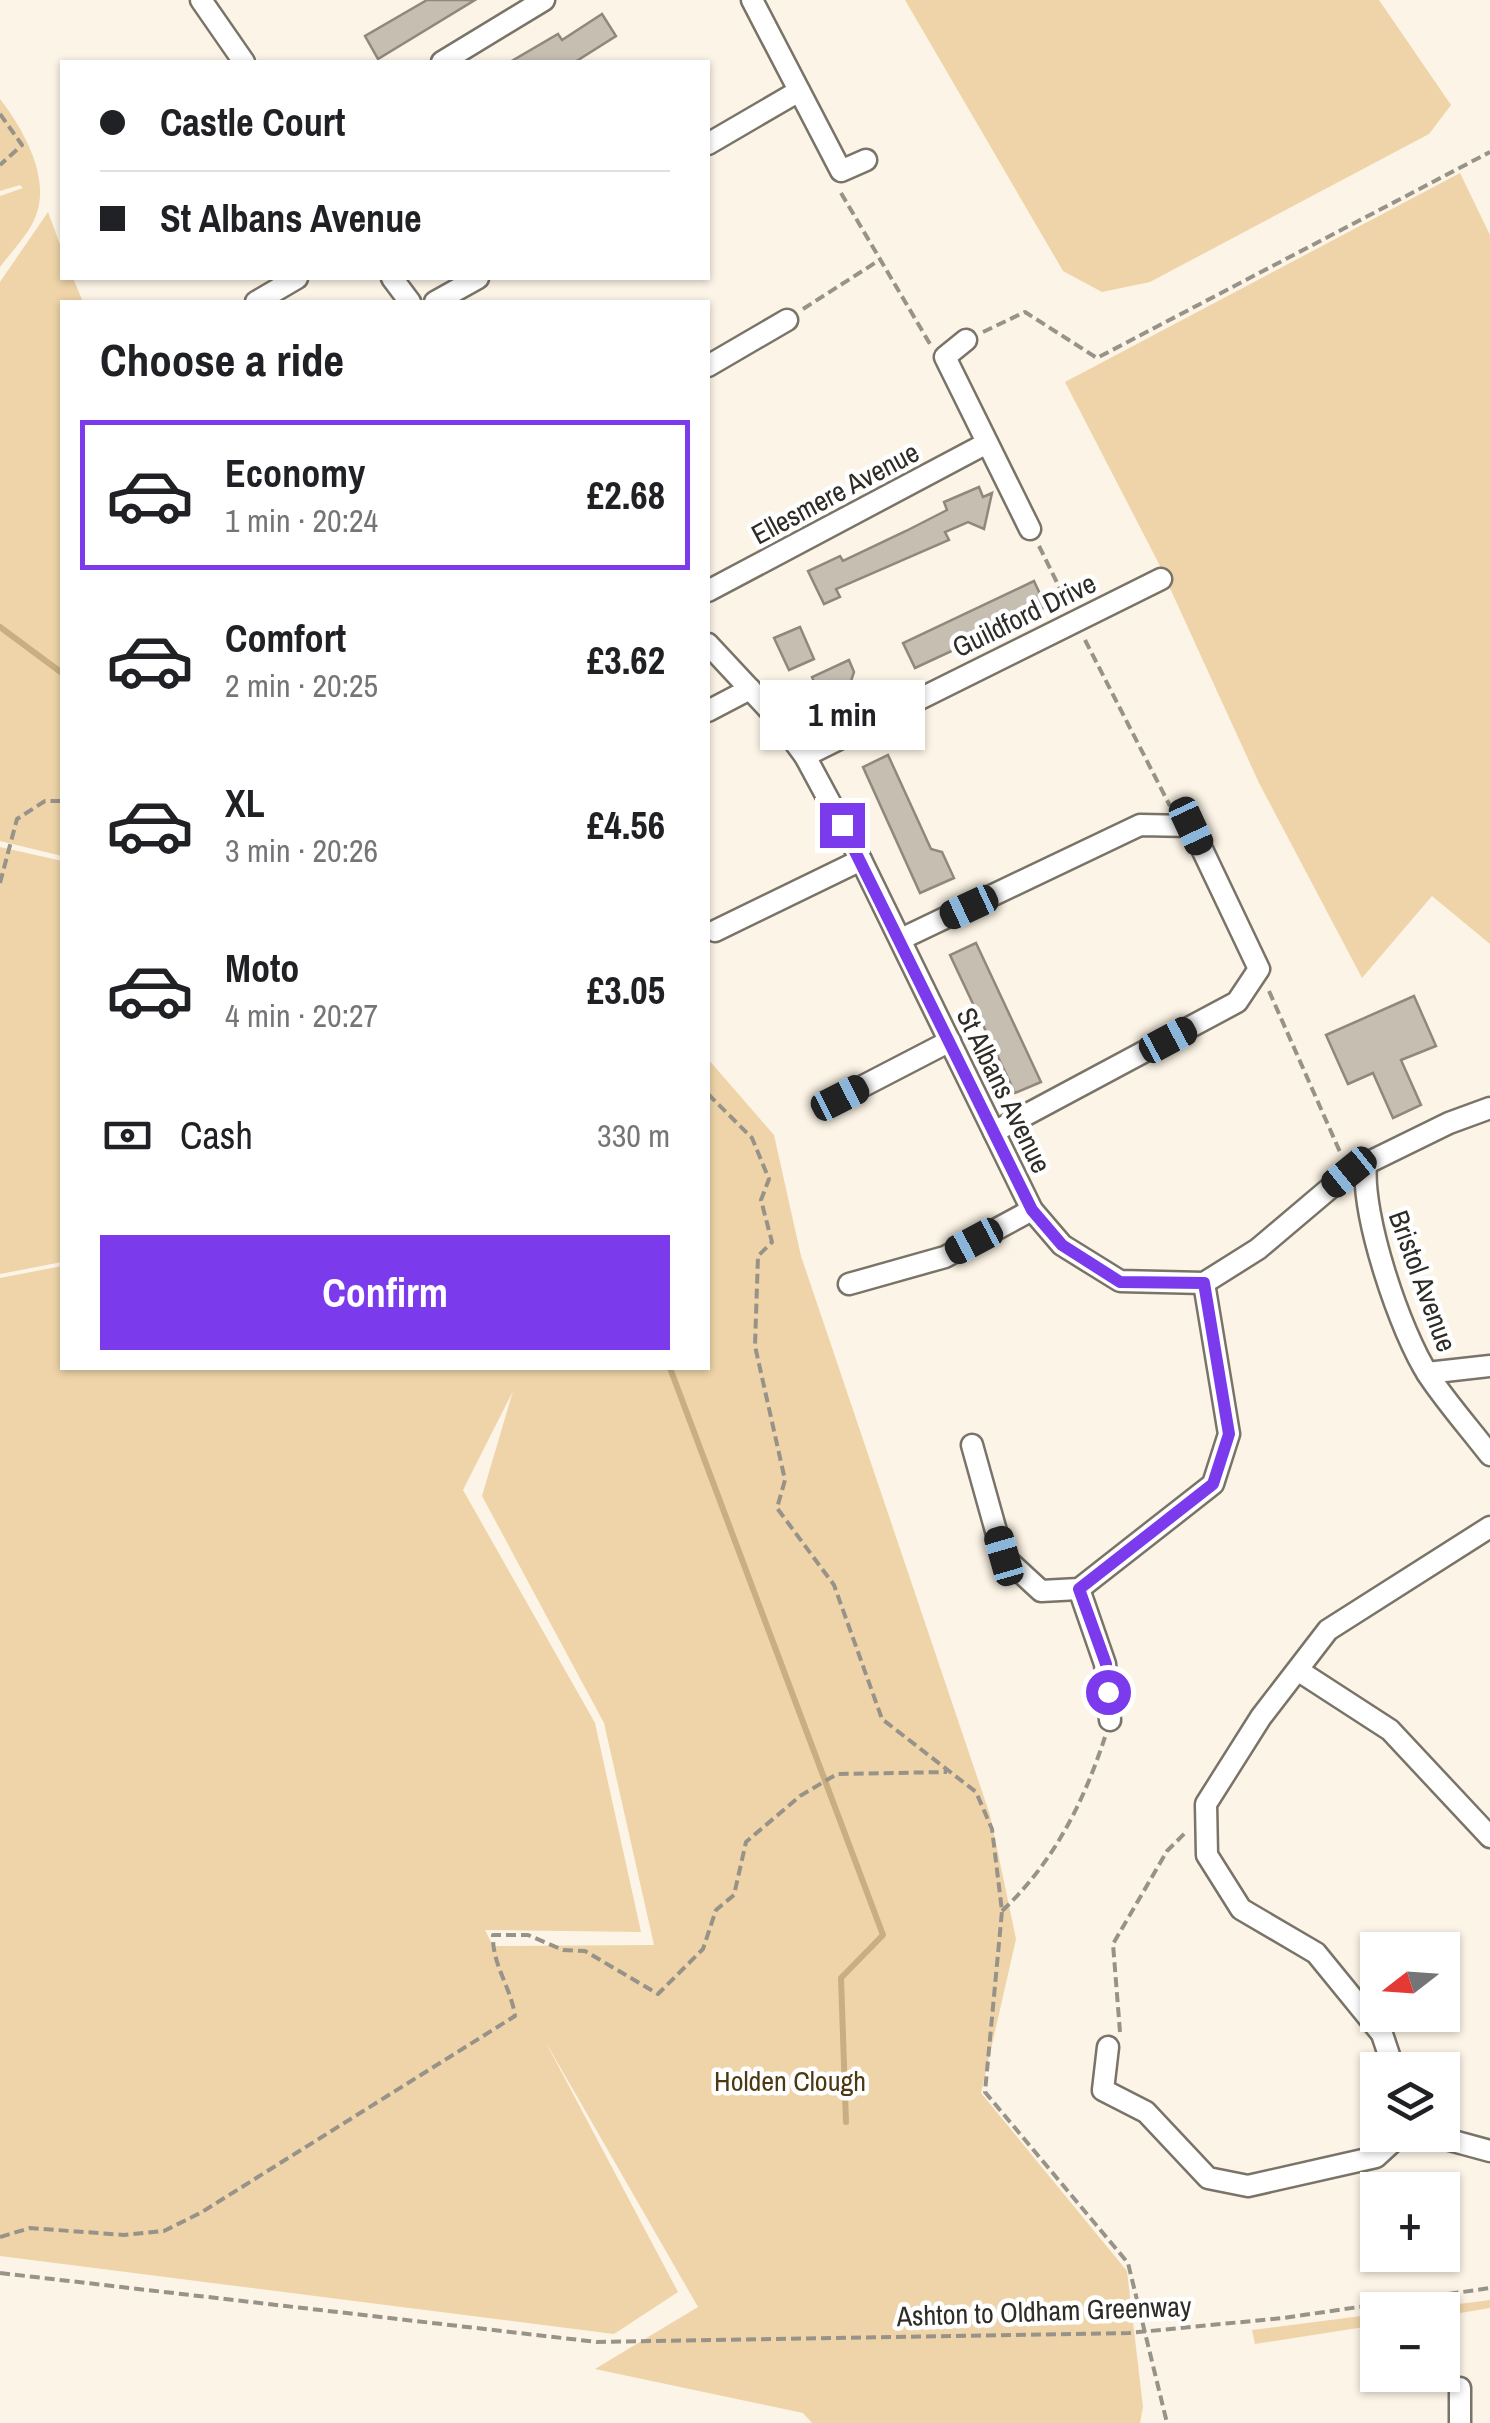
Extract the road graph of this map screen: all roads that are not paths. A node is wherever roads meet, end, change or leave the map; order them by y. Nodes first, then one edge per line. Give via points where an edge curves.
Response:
1 (201, 0) edge
2 (544, 0) edge
3 (752, 0) edge
4 (243, 60) edge
5 (445, 60) edge
6 (800, 91) junction
7 (710, 143) edge
8 (866, 160) dead end
9 (294, 280) edge
10 (474, 280) edge
11 (259, 300) edge
12 (439, 300) edge
13 (786, 320) road end
14 (966, 340) road end
15 (710, 365) edge
16 (988, 443) junction
17 (1030, 529) road end
18 (1161, 580) dead end
19 (710, 590) edge
20 (710, 646) edge
21 (750, 689) junction
22 (710, 709) edge
23 (805, 756) junction
24 (861, 860) junction
25 (714, 931) dead end
26 (901, 939) junction
27 (950, 1041) junction
28 (840, 1098) dead end
29 (1490, 1108) edge
30 (994, 1132) junction
31 (1357, 1168) junction
32 (1032, 1210) junction
33 (1204, 1283) junction
34 (848, 1284) dead end
35 (1490, 1366) edge
36 (1427, 1373) junction
37 (972, 1445) dead end
38 (1490, 1455) edge
39 (1490, 1527) edge
40 (1079, 1589) junction
41 (1299, 1671) junction
42 (1110, 1720) road end
43 (1490, 1837) edge
44 (1108, 2047) road end
45 (1388, 2052) edge
46 (1460, 2143) edge
47 (1490, 2151) edge
48 (1381, 2152) edge
49 (1460, 2392) edge
50 (1460, 2423) edge

1 - 4 street
2 - 5 street
3 - 6 street
6 - 7 street
6 - 8 street via 841,171
9 - 11 street
10 - 12 street
13 - 15 street
14 - 16 street via 945,357
16 - 17 street
16 - 19 street, Ellesmere Avenue
18 - 23 street, Guildford Drive
20 - 21 street, St Albans Avenue
21 - 22 street
21 - 23 street, St Albans Avenue
23 - 24 street, St Albans Avenue
24 - 25 street
24 - 26 street, St Albans Avenue
26 - 27 street, St Albans Avenue
26 - 30 street via 1140,826 1191,826 1259,969 1237,1002
27 - 28 street
27 - 30 street, St Albans Avenue
29 - 31 street
30 - 32 street, St Albans Avenue
31 - 33 street via 1258,1249
31 - 36 street, Bristol Avenue via 1388,1276
32 - 33 street, St Albans Avenue via 1062,1245 1120,1282
32 - 34 street via 945,1257
33 - 40 street via 1229,1434 1213,1484
35 - 36 street
36 - 38 street, Bristol Avenue
37 - 40 street via 1004,1556 1041,1591
39 - 41 street via 1328,1630
40 - 42 street via 1106,1664
41 - 43 street via 1390,1730
41 - 45 street via 1206,1804 1207,1855 1241,1909 1316,1953 1382,2034
44 - 48 street via 1104,2090 1146,2112 1208,2178 1248,2186
46 - 47 street
49 - 50 street

